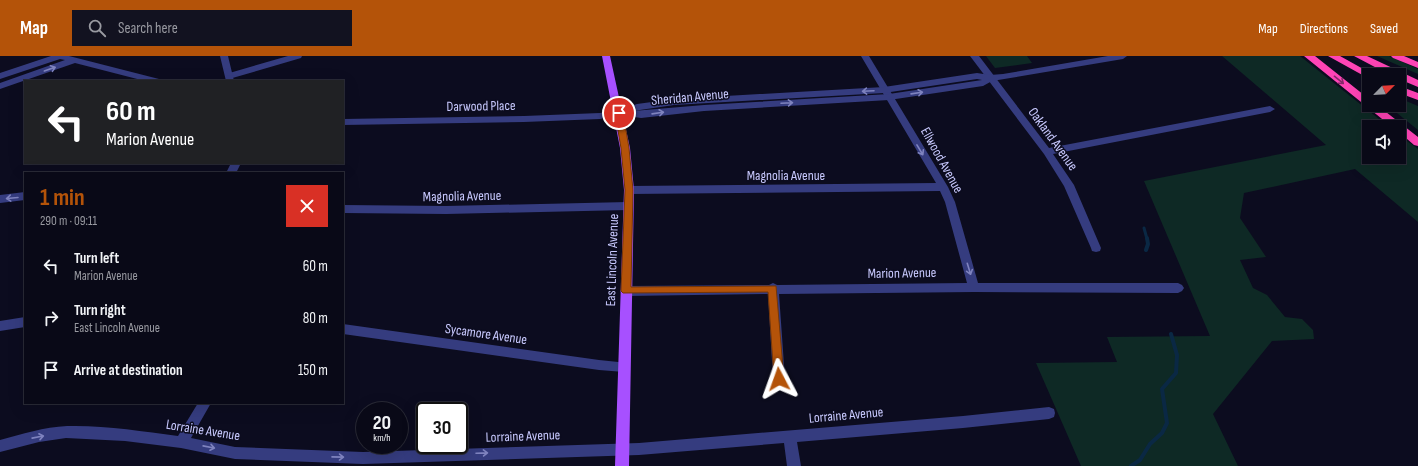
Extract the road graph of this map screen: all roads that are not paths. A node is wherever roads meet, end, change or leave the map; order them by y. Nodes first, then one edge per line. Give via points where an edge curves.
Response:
1 (60, 56) edge
2 (85, 56) edge
3 (224, 56) edge
4 (298, 56) edge
5 (606, 56) edge
6 (865, 56) edge
7 (974, 56) edge
8 (1124, 56) edge
9 (1309, 56) edge
10 (1334, 56) edge
11 (1359, 56) edge
12 (1396, 56) edge
13 (75, 60) junction
14 (1418, 65) edge
15 (1384, 68) edge
16 (1362, 71) edge
17 (0, 76) edge
18 (990, 78) junction
19 (1406, 78) edge
20 (227, 79) edge
21 (152, 80) edge
22 (1418, 84) edge
23 (0, 86) edge
24 (1406, 92) edge
25 (886, 93) junction
26 (1418, 97) edge
27 (1362, 98) edge
28 (1270, 109) dead end
29 (1380, 112) edge
30 (619, 113) junction
31 (1390, 120) edge
32 (344, 122) edge
33 (1406, 133) edge
34 (1418, 142) edge
35 (1047, 152) junction
36 (943, 187) junction
37 (629, 190) junction
38 (24, 196) edge
39 (0, 199) edge
40 (628, 206) junction
41 (344, 209) edge
42 (1096, 248) dead end
43 (974, 287) junction
44 (773, 288) junction
45 (1178, 288) dead end
46 (626, 291) junction
47 (24, 322) edge
48 (0, 326) edge
49 (344, 329) edge
50 (624, 367) junction
51 (779, 379) dead end
52 (204, 404) edge
53 (1049, 413) dead end
54 (788, 436) junction
55 (181, 442) junction
56 (0, 446) edge
57 (622, 449) junction
58 (622, 466) edge
59 (794, 466) edge

1 - 13 street
1 - 17 street
2 - 13 street
3 - 20 street
4 - 20 street
5 - 30 main road, East Lincoln Avenue
6 - 25 street, Ellwood Avenue
7 - 18 street, Oakland Avenue
8 - 18 street, Sheridan Avenue
9 -> 27 highway
10 - 16 highway
11 - 15 highway
12 - 14 highway
13 - 21 street
23 -> 13 street
18 - 25 street, Sheridan Avenue via 983,83
18 - 35 street, Oakland Avenue
19 - 22 highway
24 - 26 highway
25 - 30 street, Sheridan Avenue via 641,115
25 -> 36 street, Ellwood Avenue
28 - 35 street
29 - 31 highway
30 - 32 street, Darwood Place via 524,119
30 - 37 main road, East Lincoln Avenue
33 - 34 highway
35 - 42 street, Oakland Avenue via 1069,184
36 - 37 street, Magnolia Avenue
36 -> 43 street, Ellwood Avenue via 950,202
37 - 40 main road, East Lincoln Avenue
38 -> 39 street
40 - 41 street, Magnolia Avenue via 446,210
40 - 46 main road, East Lincoln Avenue
43 - 44 street, Marion Avenue
43 - 45 street, Marion Avenue
44 - 46 street, Marion Avenue
44 - 51 street
46 - 50 main road, East Lincoln Avenue
47 - 48 street
49 - 50 street, Sycamore Avenue
50 - 57 main road, East Lincoln Avenue
52 - 55 street
53 - 54 street, Lorraine Avenue
54 - 57 street, Lorraine Avenue
54 - 59 street
56 -> 55 street, Lorraine Avenue via 66,432 125,435
55 -> 57 street, Lorraine Avenue via 235,452 355,458
57 - 58 main road, East Lincoln Avenue

